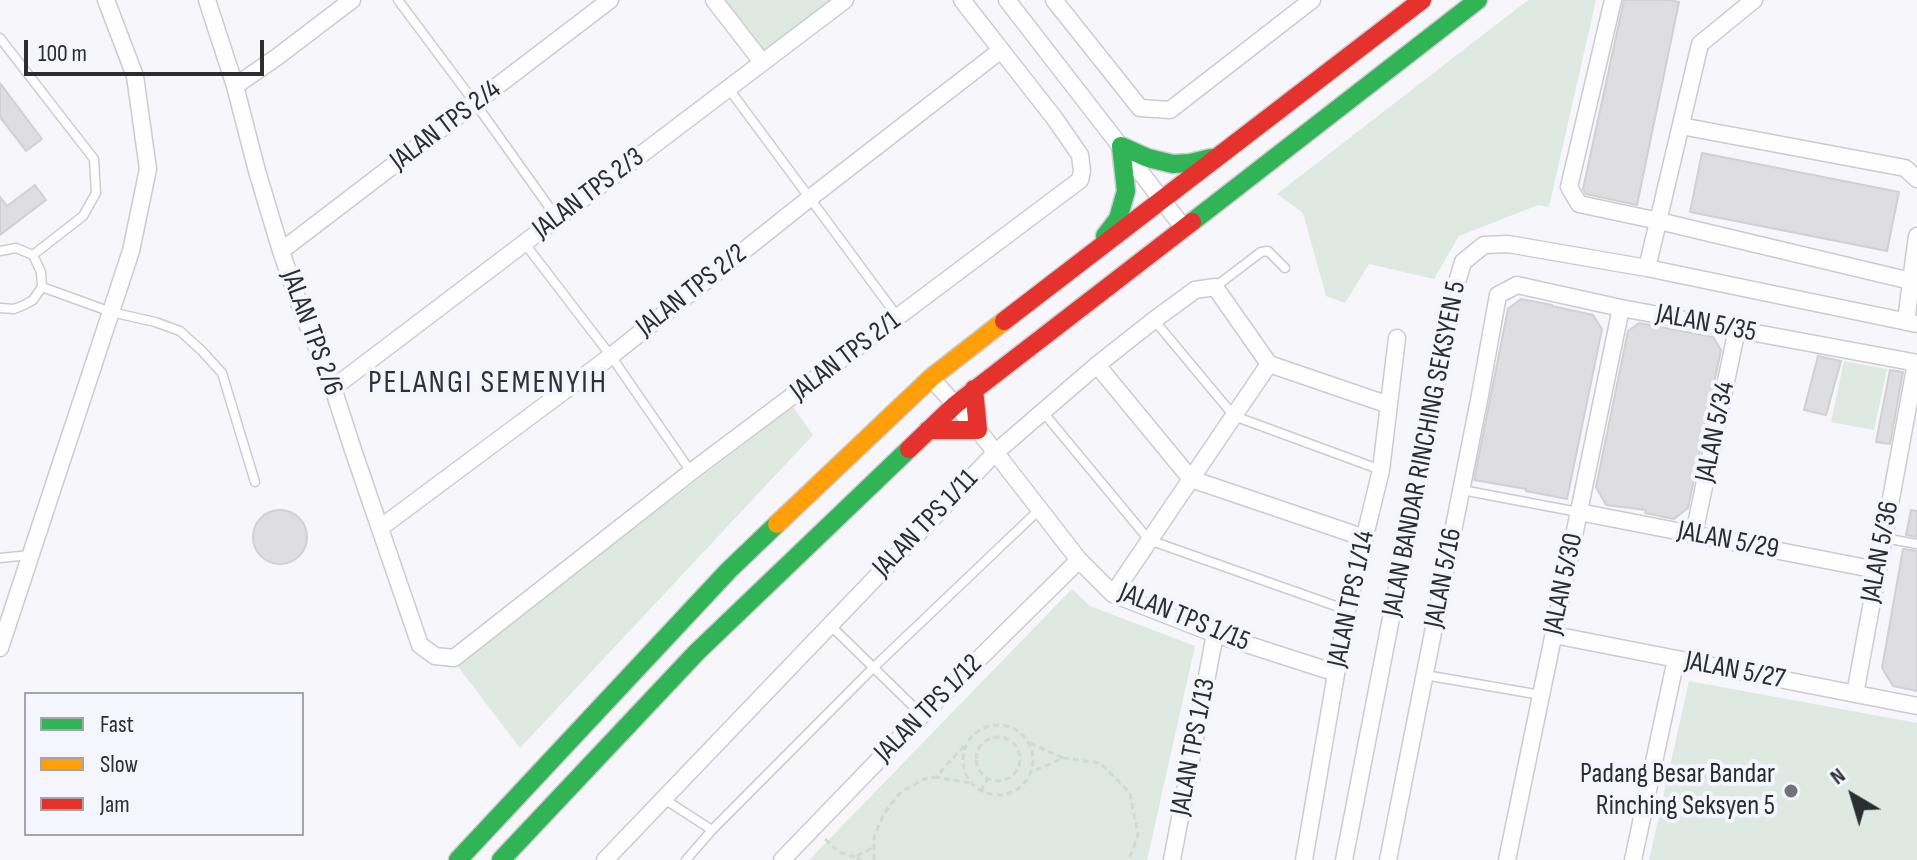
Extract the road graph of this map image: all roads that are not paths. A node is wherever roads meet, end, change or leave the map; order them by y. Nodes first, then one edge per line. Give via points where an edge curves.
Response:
1 (106, 0) edge
2 (207, 0) edge
3 (352, 0) edge
4 (398, 0) edge
5 (610, 0) edge
6 (714, 0) edge
7 (845, 0) edge
8 (962, 0) edge
9 (1007, 0) edge
10 (1312, 0) edge
11 (1422, 0) edge
12 (1478, 0) edge
13 (1613, 0) edge
14 (1754, 0) edge
15 (1061, 3) edge
16 (0, 38) edge
17 (1001, 50) junction
18 (762, 62) junction
19 (235, 86) junction
20 (729, 89) junction
21 (475, 103) junction
22 (1681, 126) junction
23 (1121, 146) junction
24 (1218, 156) junction
25 (1917, 179) edge
26 (810, 198) junction
27 (1162, 198) junction
28 (557, 218) junction
29 (1659, 221) junction
30 (1183, 227) junction
31 (1917, 236) edge
32 (524, 243) junction
33 (0, 251) edge
34 (281, 251) junction
35 (33, 255) junction
36 (1089, 256) junction
37 (1285, 268) dead end
38 (1647, 268) junction
39 (1911, 281) junction
40 (42, 287) junction
41 (1215, 287) junction
42 (1498, 295) joint
43 (0, 308) edge
44 (1621, 308) junction
45 (111, 312) junction
46 (898, 317) junction
47 (1154, 320) junction
48 (1912, 323) edge
49 (1737, 329) junction
50 (1397, 338) dead end
51 (611, 356) junction
52 (1917, 363) edge
53 (1269, 364) junction
54 (1097, 365) junction
55 (931, 378) junction
56 (333, 388) junction
57 (974, 389) junction
58 (955, 405) junction
59 (1389, 405) junction
60 (1043, 411) junction
61 (1234, 416) junction
62 (928, 430) junction
63 (978, 430) junction
64 (996, 452) junction
65 (1381, 470) junction
66 (691, 472) junction
67 (1191, 479) junction
68 (255, 482) dead end
69 (1461, 490) junction
70 (1040, 509) junction
71 (1579, 512) junction
72 (380, 528) junction
73 (1694, 534) junction
74 (1884, 537) junction
75 (1365, 538) junction
76 (1149, 540) junction
77 (1917, 544) edge
78 (30, 555) junction
79 (0, 558) edge
80 (1079, 560) junction
81 (1877, 570) junction
82 (1113, 594) junction
83 (1347, 610) junction
84 (829, 625) junction
85 (1215, 634) junction
86 (1554, 635) junction
87 (0, 648) edge
88 (435, 656) joint
89 (1676, 659) junction
90 (873, 668) junction
91 (1336, 673) junction
92 (1425, 675) junction
93 (1855, 694) junction
94 (1541, 695) junction
95 (1917, 706) edge
96 (922, 715) junction
97 (663, 799) junction
98 (712, 830) junction
99 (608, 857) edge
100 (458, 860) edge
101 (501, 860) edge
102 (628, 860) edge
103 (686, 860) edge
104 (782, 860) edge
105 (1172, 860) edge
106 (1304, 860) edge
107 (1344, 860) edge
108 (1388, 860) edge
109 (1507, 860) edge
110 (1633, 860) edge

1 - 45 street via 135,76 148,169 131,251
2 - 19 street, JALAN TPS 2/6
3 - 19 street
4 - 21 lane
5 - 21 street, JALAN TPS 2/4
6 - 18 street
7 - 18 street, JALAN TPS 2/3
8 - 17 street, JALAN TPS 2/1
9 - 23 street
10 - 15 street via 1170,110 1140,108
11 - 24 street
12 - 30 street
13 - 29 street via 1569,187 1579,204
14 - 22 street via 1700,44
16 - 35 lane via 94,159 96,193 83,216
17 - 26 street, JALAN TPS 2/2
17 - 46 street, JALAN TPS 2/1 via 1080,155 1080,180
18 - 20 street, JALAN TPS 2/3
19 - 34 street, JALAN TPS 2/6
20 - 26 lane
20 - 28 street, JALAN TPS 2/3
21 - 28 lane
21 - 34 street, JALAN TPS 2/4
22 - 25 street via 1905,168
22 - 29 street
23 - 24 street via 1173,164
23 - 27 street
23 - 36 street via 1126,191 1118,219
24 - 27 street
26 - 46 lane
26 - 51 street, JALAN TPS 2/2
27 - 30 street
27 - 36 street
28 - 32 street, JALAN TPS 2/3
29 - 38 street
29 - 39 street
30 - 57 street
31 - 39 street
32 - 51 lane
32 - 56 street, JALAN TPS 2/3
33 - 35 lane via 16,248
34 - 56 street, JALAN TPS 2/6
35 - 40 lane
36 - 55 street
37 - 41 lane, JALAN TPS 1/11 via 1268,251 1261,252
38 - 48 street, JALAN BANDAR RINCHING SEKSYEN 5
38 - 107 street, JALAN BANDAR RINCHING SEKSYEN 5 via 1508,244 1484,245 1463,262
39 - 48 street
40 - 43 lane via 24,305
40 - 45 lane
41 - 47 street, JALAN TPS 1/11 via 1195,290
41 - 53 street
42 - 44 street, JALAN 5/35 via 1517,285
42 - 69 street, JALAN 5/16
44 - 49 street, JALAN 5/35
44 - 71 street, JALAN 5/30
45 - 68 lane via 180,331 222,373
45 - 78 street
46 - 66 street, JALAN TPS 2/1
47 - 54 street, JALAN TPS 1/11
47 - 61 lane
49 - 52 street, JALAN 5/35
49 - 73 street, JALAN 5/34
50 - 59 street, JALAN TPS 1/14
51 - 66 lane
51 - 72 street, JALAN TPS 2/2
52 - 74 street, JALAN 5/36
53 - 59 street
53 - 61 street
54 - 60 street, JALAN TPS 1/11
54 - 67 street
55 - 58 street, JALAN TPS 1/15
55 - 100 street via 729,570
56 - 72 street, JALAN TPS 2/6
57 - 58 street
57 - 63 street
58 - 62 street
58 - 63 street, JALAN TPS 1/15
59 - 65 street, JALAN TPS 1/14
60 - 64 street, JALAN TPS 1/11
60 - 76 lane
61 - 65 lane
61 - 67 street
62 - 63 street
62 - 101 street via 697,652
63 - 64 street, JALAN TPS 1/15
64 - 70 street, JALAN TPS 1/15
64 - 84 street, JALAN TPS 1/11
65 - 75 street, JALAN TPS 1/14
66 - 88 street, JALAN TPS 2/1 via 454,658
67 - 75 street
67 - 76 street
69 - 71 lane
69 - 92 street, JALAN 5/16
70 - 80 street, JALAN TPS 1/15
70 - 90 lane
71 - 73 street, JALAN 5/29
71 - 86 street, JALAN 5/30
72 - 88 street, JALAN TPS 2/6 via 420,645
73 - 81 street, JALAN 5/29
74 - 77 lane
74 - 81 street, JALAN 5/36
75 - 83 street, JALAN TPS 1/14
76 - 82 street
76 - 83 lane
78 - 79 lane
78 - 87 street
80 - 82 street, JALAN TPS 1/15
80 - 96 street, JALAN TPS 1/12
81 - 93 street, JALAN 5/36
82 - 85 street, JALAN TPS 1/15
83 - 91 street, JALAN TPS 1/14
84 - 90 lane
84 - 97 street, JALAN TPS 1/11
85 - 91 street, JALAN TPS 1/15
85 - 105 street, JALAN TPS 1/13
86 - 89 street, JALAN 5/27
86 - 94 street, JALAN 5/30
89 - 93 street, JALAN 5/27
89 - 110 street
90 - 96 lane
90 - 98 lane
91 - 106 street, JALAN TPS 1/14
92 - 94 lane
92 - 108 street, JALAN 5/16
93 - 95 street, JALAN 5/27
94 - 109 street, JALAN 5/30
96 - 104 street, JALAN TPS 1/12
97 - 98 lane
97 - 99 street, JALAN TPS 1/11
98 - 103 lane
99 - 102 street

